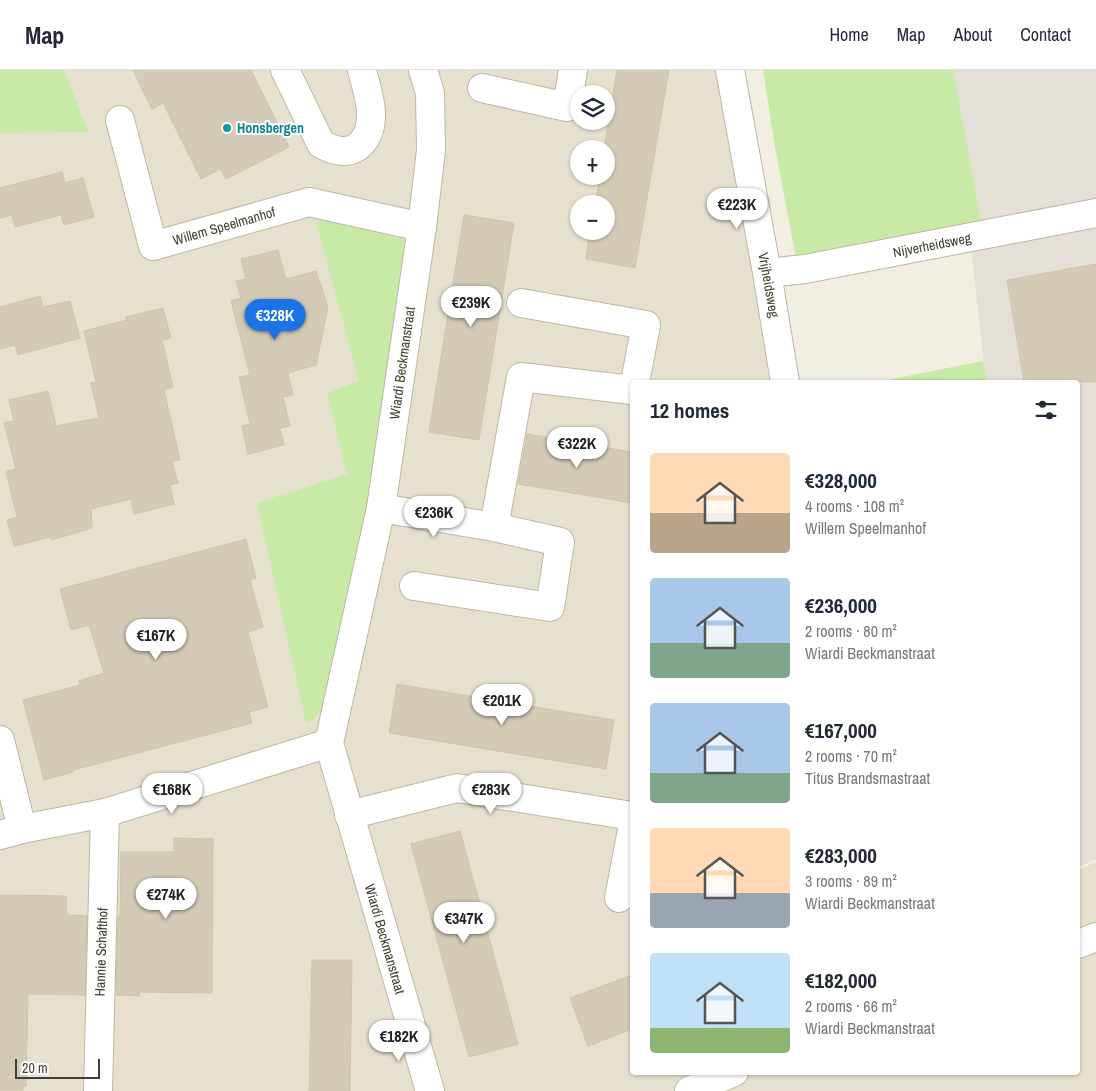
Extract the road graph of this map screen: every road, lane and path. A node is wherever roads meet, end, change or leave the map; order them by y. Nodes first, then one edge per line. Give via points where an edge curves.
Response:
1 (285, 70) edge
2 (362, 70) edge
3 (423, 70) edge
4 (573, 70) edge
5 (730, 70) edge
6 (482, 88) dead end
7 (120, 120) dead end
8 (1096, 214) edge
9 (422, 227) junction
10 (767, 273) junction
11 (521, 303) dead end
12 (635, 380) edge
13 (785, 380) edge
14 (630, 390) edge
15 (380, 508) junction
16 (494, 527) junction
17 (414, 586) dead end
18 (0, 740) edge
19 (329, 743) junction
20 (105, 813) junction
21 (349, 815) junction
22 (630, 816) edge
23 (11, 832) edge
24 (630, 840) edge
25 (619, 898) dead end
26 (1096, 937) edge
27 (1080, 943) edge
28 (727, 1075) edge
29 (98, 1091) edge
30 (430, 1091) edge
31 (688, 1091) edge

1 - 2 street via 321,144 336,150 351,150 363,143 372,115
3 - 9 street, Wiardi Beckmanstraat via 430,93 431,150
4 - 6 street via 567,106
5 - 10 street, Vrijheidsweg
7 - 9 street, Willem Speelmanhof via 153,246 308,202
8 - 10 street, Nijverheidsweg via 805,269
9 - 15 street, Wiardi Beckmanstraat
10 - 13 street, Vrijheidsweg
11 - 12 street via 646,326
14 - 16 street via 521,377
15 - 16 street
15 - 19 street, Wiardi Beckmanstraat
16 - 17 street via 560,542 550,607
18 - 23 street
19 - 20 street
19 - 21 street, Wiardi Beckmanstraat
20 - 23 street
20 - 29 street, Hannie Schafthof
21 - 22 street via 457,788
21 - 30 street, Wiardi Beckmanstraat
24 - 25 street
26 - 27 street
28 - 31 street

